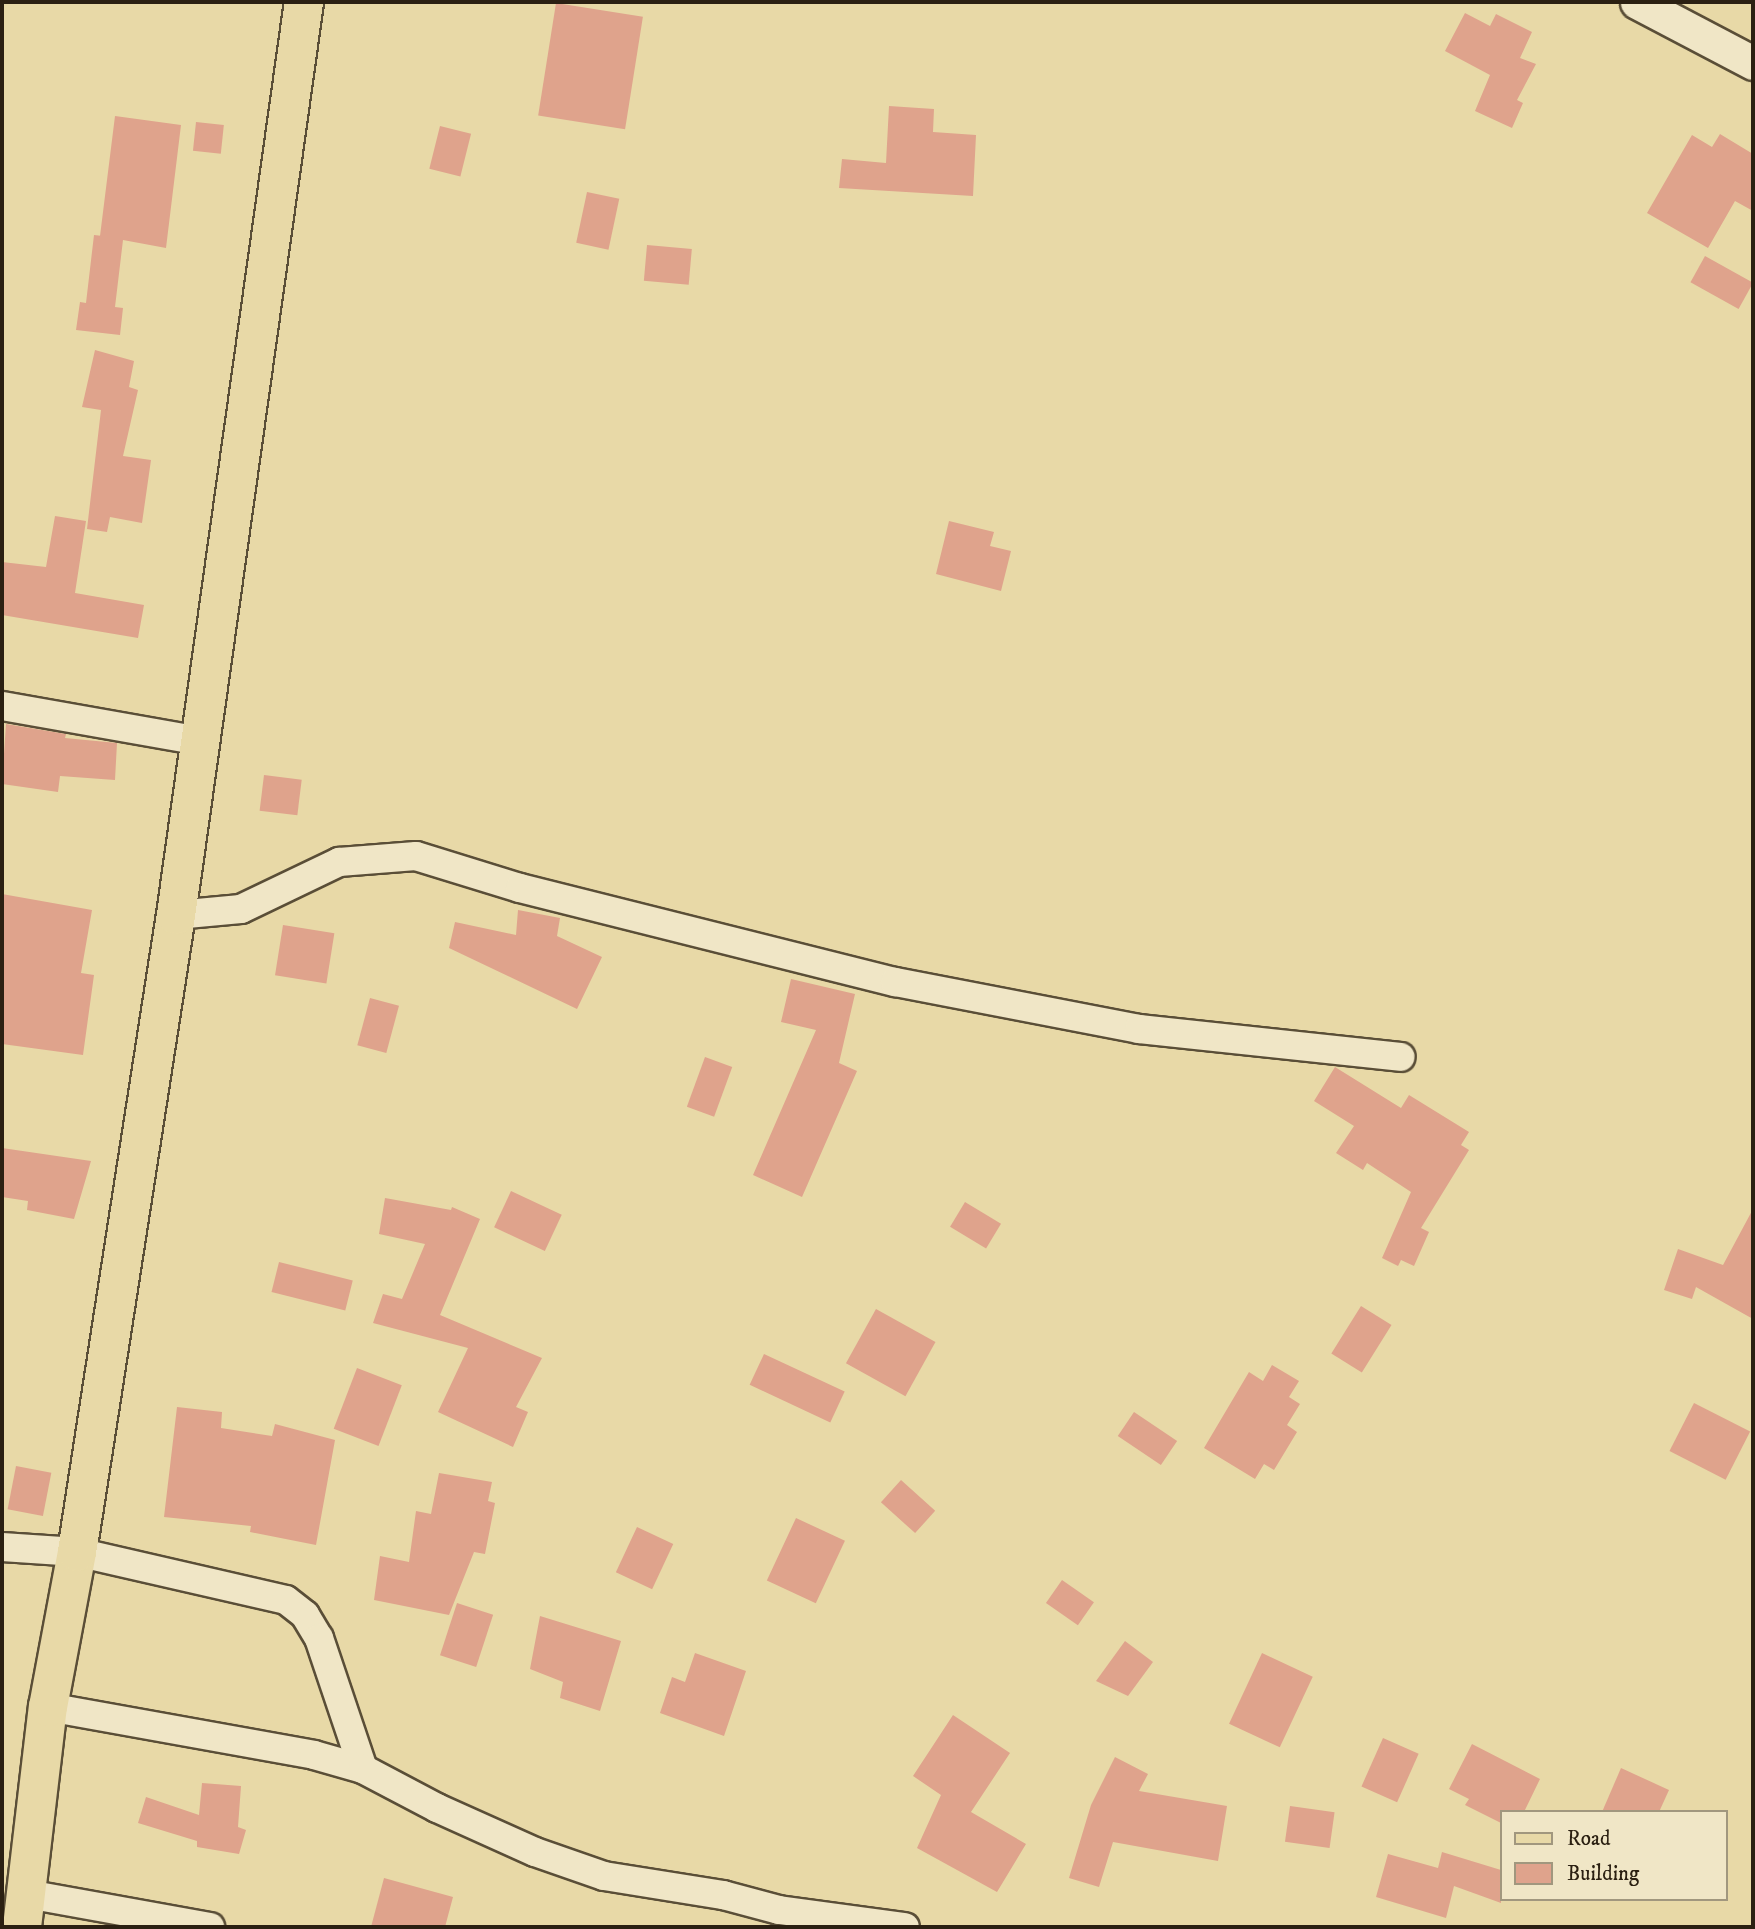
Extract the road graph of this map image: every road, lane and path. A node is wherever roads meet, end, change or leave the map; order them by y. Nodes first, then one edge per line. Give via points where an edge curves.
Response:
1 (304, 2) edge
2 (1637, 2) edge
3 (1753, 63) edge
4 (2, 706) edge
5 (201, 741) junction
6 (176, 915) junction
7 (1401, 1056) dead end
8 (2, 1548) edge
9 (77, 1552) junction
10 (48, 1707) junction
11 (363, 1769) junction
12 (24, 1911) edge
13 (210, 1927) edge
14 (905, 1927) edge

1 - 5 main road
2 - 3 street
4 - 5 street
5 - 6 main road
6 - 7 street via 241,909 339,862 416,856 520,888 895,982 1139,1029
6 - 9 main road
8 - 9 street
9 - 10 main road
9 - 11 street via 286,1600 305,1615 319,1638
10 - 11 street via 314,1755
10 - 12 main road
11 - 14 street via 535,1852 604,1876 723,1895 779,1910
12 - 13 street

